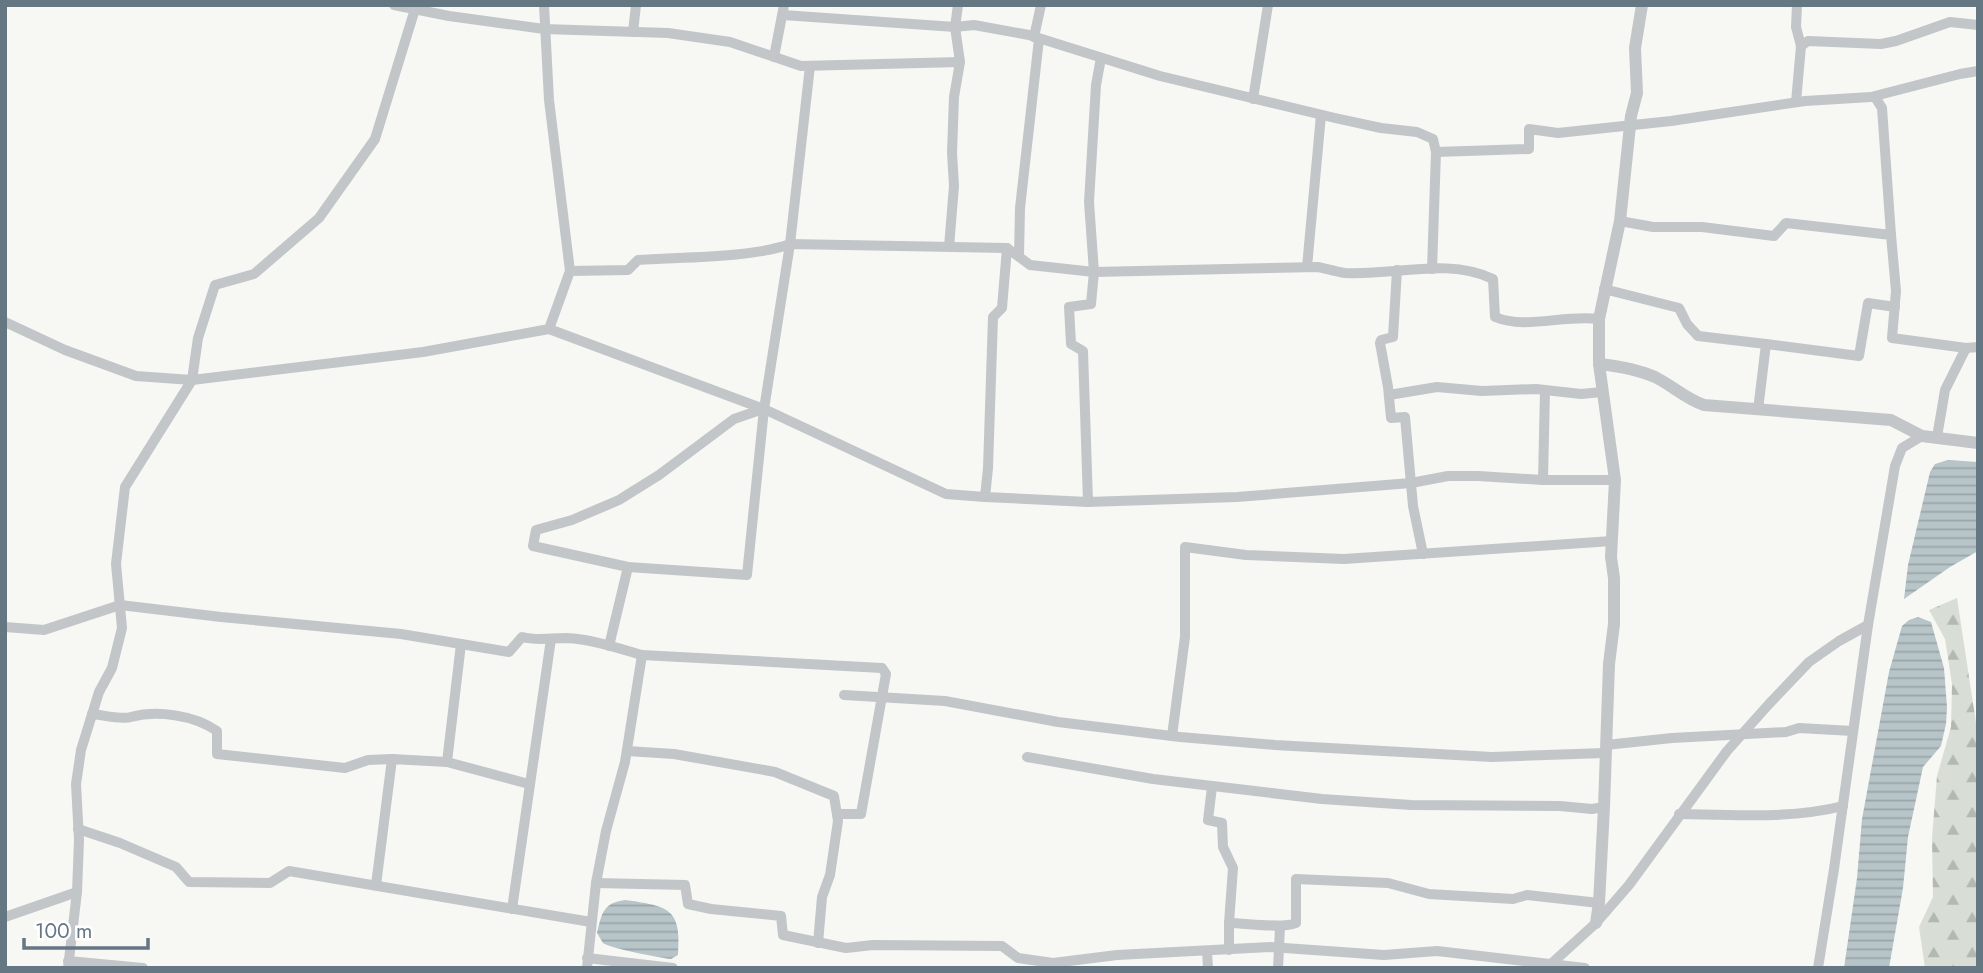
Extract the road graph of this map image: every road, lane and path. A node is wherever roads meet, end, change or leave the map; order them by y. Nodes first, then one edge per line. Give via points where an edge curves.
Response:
1 (394, 5) edge
2 (544, 5) edge
3 (636, 5) edge
4 (958, 5) edge
5 (1041, 5) edge
6 (1268, 5) edge
7 (1643, 5) edge
8 (1797, 5) edge
9 (415, 9) junction
10 (783, 10) edge
11 (1978, 25) edge
12 (955, 27) junction
13 (544, 29) junction
14 (633, 32) junction
15 (1037, 38) junction
16 (1801, 46) junction
17 (774, 57) junction
18 (1101, 58) junction
19 (960, 62) junction
20 (810, 66) junction
21 (1978, 71) edge
22 (1875, 97) junction
23 (1253, 99) junction
24 (1796, 102) junction
25 (1321, 115) junction
26 (1631, 125) junction
27 (1436, 152) junction
28 (1620, 221) junction
29 (1891, 235) junction
30 (790, 244) junction
31 (949, 247) junction
32 (1007, 248) junction
33 (1019, 256) junction
34 (1307, 267) junction
35 (1432, 269) junction
36 (1397, 270) junction
37 (570, 271) junction
38 (1094, 272) junction
39 (1604, 289) junction
40 (1895, 307) junction
41 (1598, 319) junction
42 (5, 322) edge
43 (549, 329) junction
44 (1766, 344) junction
45 (1978, 347) edge
46 (1966, 348) junction
47 (1599, 364) junction
48 (192, 380) junction
49 (1545, 391) junction
50 (1602, 392) junction
51 (1389, 395) junction
52 (764, 409) junction
53 (1758, 410) junction
54 (1922, 436) junction
55 (1937, 437) junction
56 (1978, 443) edge
57 (1543, 480) junction
58 (1615, 480) junction
59 (1410, 483) junction
60 (985, 498) junction
61 (1088, 502) junction
62 (1612, 541) junction
63 (1423, 554) junction
64 (628, 567) junction
65 (120, 605) junction
66 (1868, 625) junction
67 (5, 627) edge
68 (551, 639) junction
69 (461, 644) junction
70 (609, 646) junction
71 (642, 655) junction
72 (844, 695) dead end
73 (881, 697) junction
74 (92, 714) junction
75 (1853, 731) junction
76 (1744, 733) junction
77 (1172, 736) junction
78 (1606, 749) junction
79 (626, 751) junction
80 (1027, 757) dead end
81 (392, 759) junction
82 (447, 762) junction
83 (529, 784) junction
84 (1212, 787) junction
85 (1843, 806) junction
86 (1604, 807) junction
87 (837, 814) junction
88 (1679, 814) junction
89 (78, 829) junction
90 (596, 883) junction
91 (376, 885) junction
92 (77, 892) junction
93 (1599, 903) junction
94 (512, 909) junction
95 (5, 916) edge
96 (591, 922) junction
97 (1229, 923) junction
98 (1596, 923) junction
99 (1280, 927) junction
100 (818, 943) junction
101 (1279, 948) junction
102 (1229, 950) junction
103 (1208, 951) junction
104 (587, 963) edge
105 (68, 964) edge
106 (1551, 965) edge
107 (143, 968) edge
108 (673, 968) edge
109 (1208, 968) edge
110 (1278, 968) edge
111 (1585, 968) edge
112 (1818, 968) edge

1 - 9 street
2 - 13 street
3 - 14 street
4 - 12 street
5 - 15 street
6 - 23 street
7 - 26 street
8 - 16 street
9 - 13 street
9 - 48 street via 375,139 319,218 254,274 215,285 198,338
10 - 12 street
10 - 17 street
11 - 16 street via 1950,22 1881,44 1808,41
12 - 15 street via 974,25
12 - 19 street
13 - 14 street
13 - 37 street
14 - 17 street via 730,42
15 - 18 street
15 - 33 street
16 - 24 street
17 - 20 street
18 - 23 street
18 - 38 street via 1089,202
19 - 20 street
19 - 31 street via 954,97
20 - 30 street
21 - 22 street
22 - 24 street
22 - 29 street via 1882,108
23 - 25 street
24 - 26 street
25 - 27 street via 1417,132 1433,139
25 - 34 street
26 - 27 street via 1529,130 1529,149
26 - 28 street
27 - 35 street
28 - 29 street via 1774,236 1786,222
28 - 39 street
29 - 40 street
30 - 31 street
30 - 37 street via 638,260 628,270
30 - 52 street
31 - 32 street
32 - 33 street
32 - 60 street via 1002,308 993,317
33 - 38 street via 1031,265
34 - 36 street via 1345,273
34 - 38 street
35 - 36 street
35 - 41 street via 1480,272 1493,278 1495,317 1507,322
36 - 51 street via 1393,337 1380,343
37 - 43 street
38 - 61 street via 1091,304 1069,307 1071,344 1083,351
39 - 41 street
39 - 44 street via 1679,308 1698,336
40 - 44 street via 1868,303 1859,356
40 - 46 street via 1892,338
41 - 47 street
42 - 48 street via 136,376
43 - 48 street via 423,352
43 - 52 street
44 - 53 street
45 - 46 street
46 - 55 street via 1945,390
47 - 50 street
47 - 53 street via 1646,374 1704,405
48 - 65 street via 125,487 116,564
49 - 50 street
49 - 51 street via 1442,387
49 - 57 street
50 - 58 street
51 - 59 street via 1391,418 1405,417
52 - 60 street via 946,494
52 - 64 street via 747,575
52 - 64 street via 734,419 619,499 536,530 533,546
53 - 54 street via 1891,420
54 - 55 street
54 - 66 street via 1902,448 1895,466
55 - 56 street
57 - 58 street
57 - 59 street via 1468,476
58 - 62 street
59 - 61 street via 1237,497
59 - 63 street
60 - 61 street
62 - 63 street
62 - 78 street via 1614,624
63 - 77 street via 1344,559 1185,547 1185,637
64 - 70 street
65 - 67 street via 44,630
65 - 69 street
65 - 74 street via 122,628 112,668
66 - 75 street
66 - 76 street via 1809,662
68 - 69 street via 522,637 509,652
68 - 70 street
68 - 83 street
69 - 82 street
70 - 71 street
71 - 73 street via 882,668 886,674
71 - 79 street
72 - 73 street
73 - 77 street via 945,701 1058,722
73 - 87 street via 861,814
74 - 81 street via 170,715 204,723 217,731 217,754 345,768 368,760
74 - 89 street via 76,784
75 - 76 street via 1799,728
75 - 85 street
76 - 78 street
76 - 88 street
77 - 78 street via 1492,757
78 - 86 street
79 - 87 street via 674,754 775,772 834,796
79 - 90 street
80 - 84 street
81 - 82 street
81 - 91 street
82 - 83 street
83 - 94 street
84 - 86 street via 1411,805
84 - 97 street via 1208,820 1222,822 1223,847 1233,867
85 - 88 street via 1767,814
85 - 112 street
86 - 93 street
87 - 100 street
88 - 98 street
89 - 91 street via 176,867 189,883 270,883 289,872
89 - 92 street
90 - 96 street
90 - 100 street via 685,885 688,904 781,916 783,935
91 - 94 street
92 - 95 street
92 - 105 street
93 - 98 street
93 - 99 street via 1527,895 1513,899 1429,894 1388,883 1296,879 1296,923
94 - 96 street
96 - 104 street
97 - 99 street
97 - 102 street
98 - 106 street
99 - 101 street
100 - 103 street via 846,948 1002,946 1018,958 1053,963
101 - 102 street
101 - 106 street via 1384,955 1437,950
101 - 110 street
102 - 103 street
103 - 109 street
104 - 108 street
105 - 107 street
106 - 111 street

